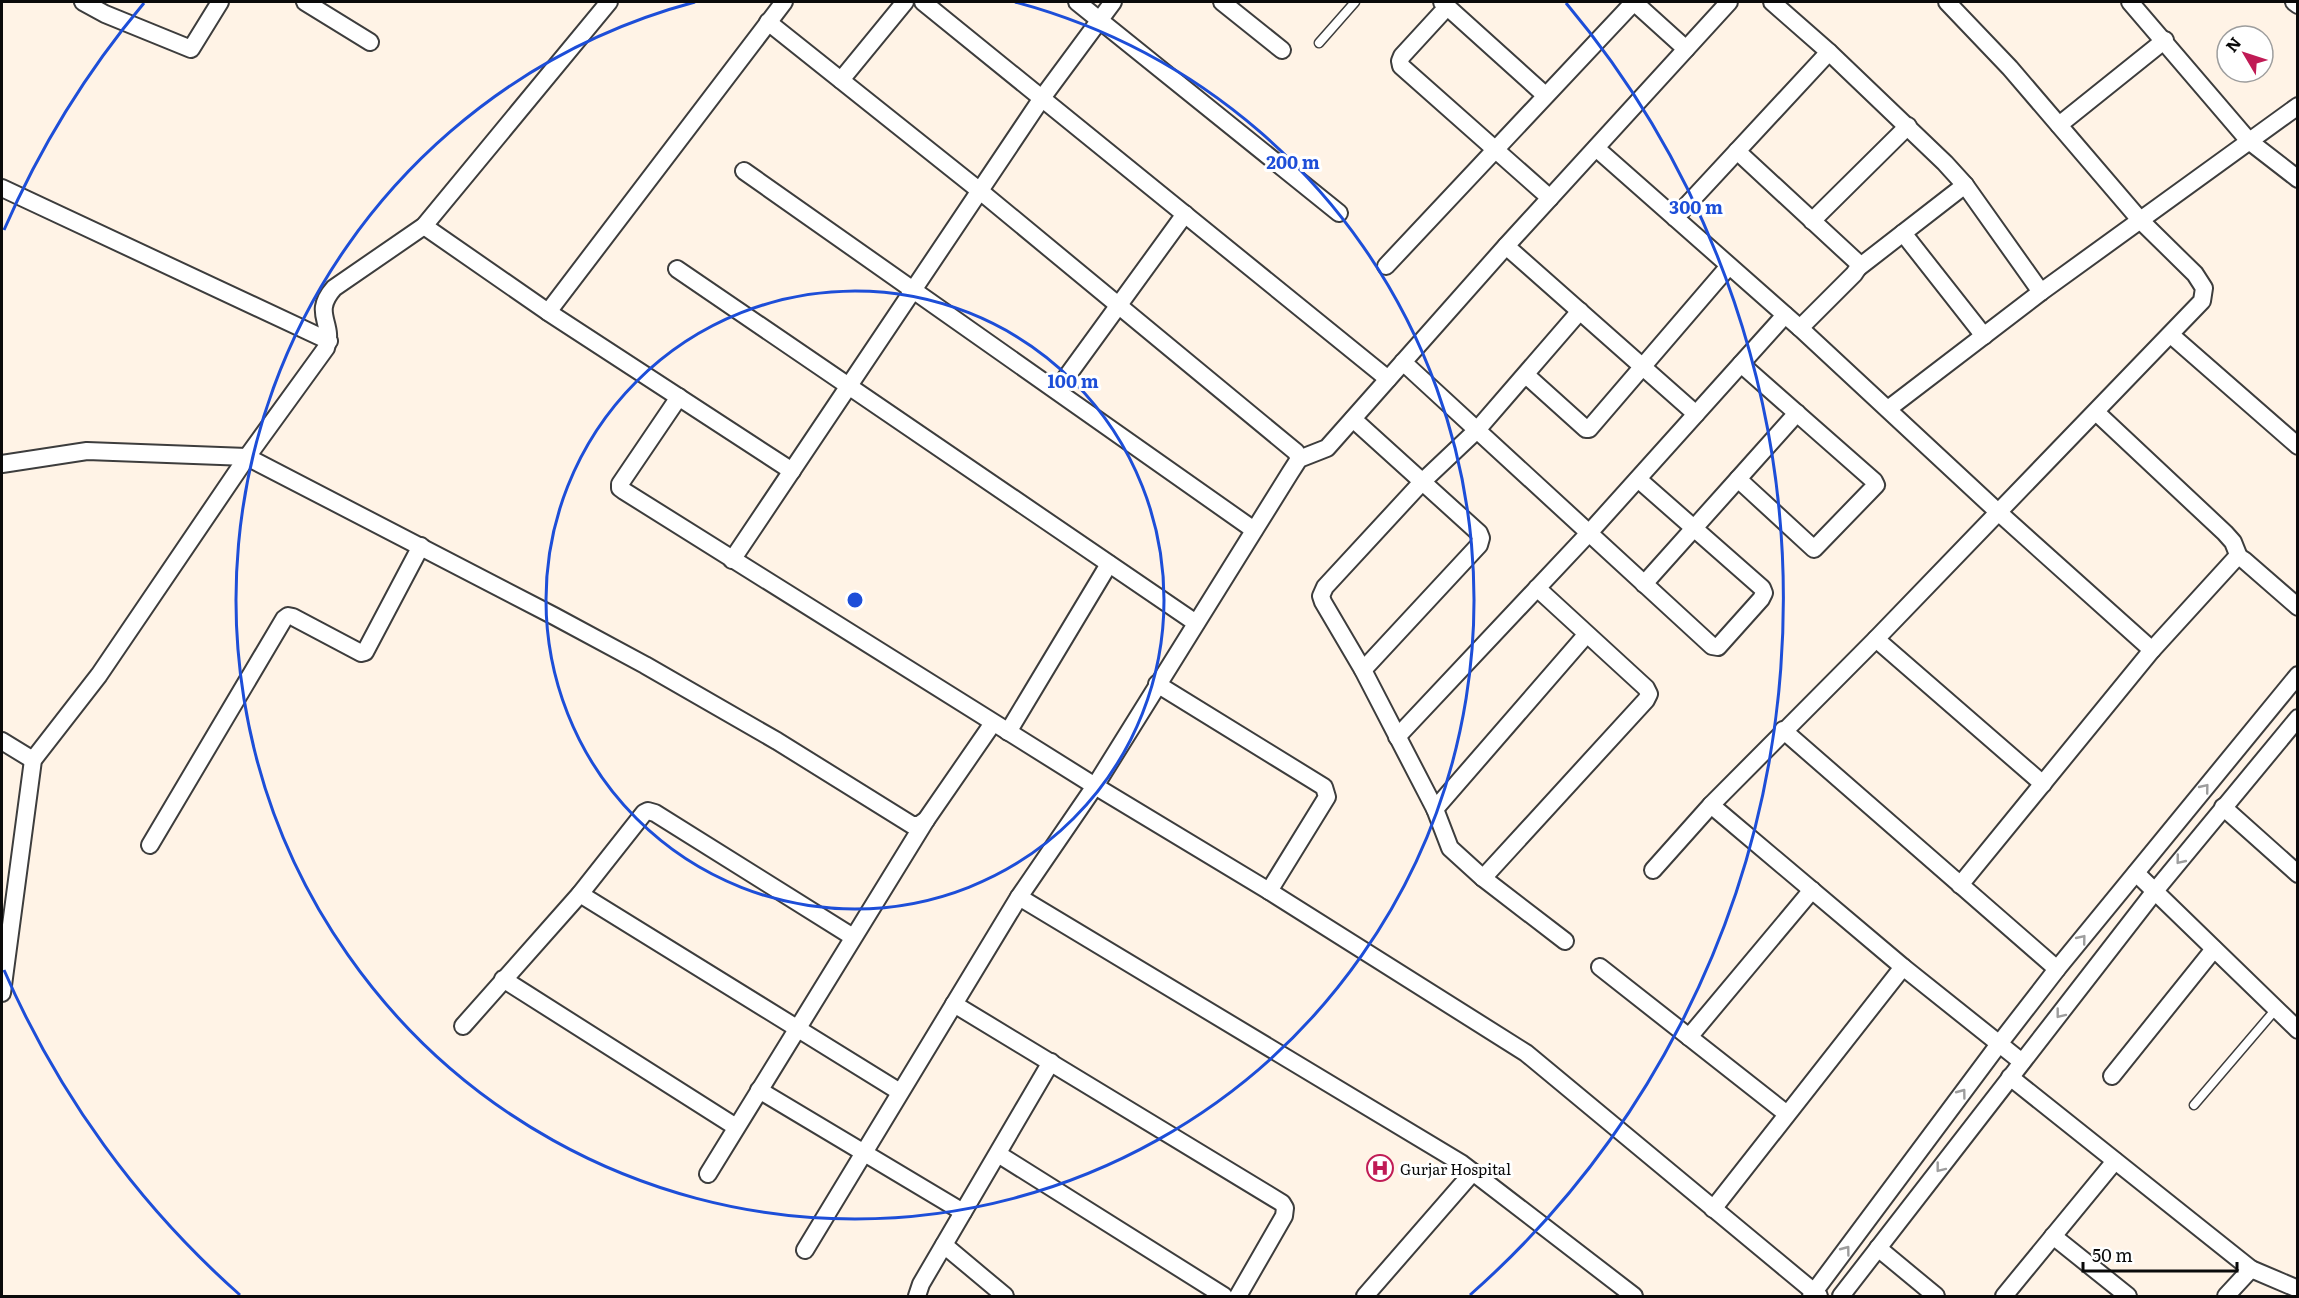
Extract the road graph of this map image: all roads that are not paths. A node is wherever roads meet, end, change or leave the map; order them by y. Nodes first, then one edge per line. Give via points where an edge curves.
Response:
1 (83, 2) edge
2 (220, 2) edge
3 (305, 2) edge
4 (609, 2) edge
5 (905, 2) edge
6 (922, 2) edge
7 (1077, 2) edge
8 (1113, 2) edge
9 (1222, 2) edge
10 (1355, 2) edge
11 (1729, 2) edge
12 (1772, 2) edge
13 (1947, 2) edge
14 (2130, 2) edge
15 (2294, 2) edge
16 (1445, 4) edge
17 (2298, 5) edge
18 (772, 9) edge
19 (1100, 20) junction
20 (2165, 40) junction
21 (370, 42) dead end
22 (1319, 43) dead end
23 (1686, 48) junction
24 (1282, 51) dead end
25 (1829, 52) junction
26 (841, 80) junction
27 (1545, 95) junction
28 (1042, 98) junction
29 (2298, 106) edge
30 (2059, 125) junction
31 (1908, 126) junction
32 (2249, 141) junction
33 (1596, 148) junction
34 (1495, 149) junction
35 (1737, 151) junction
36 (744, 171) dead end
37 (2298, 179) edge
38 (1965, 185) junction
39 (2, 188) edge
40 (980, 191) junction
41 (1550, 198) junction
42 (1339, 213) dead end
43 (1185, 214) junction
44 (1675, 218) junction
45 (1812, 221) junction
46 (2140, 221) junction
47 (424, 226) junction
48 (1903, 233) junction
49 (1506, 246) junction
50 (1386, 266) dead end
51 (1730, 266) junction
52 (1858, 268) junction
53 (677, 269) dead end
54 (914, 289) junction
55 (2041, 292) junction
56 (1120, 306) junction
57 (1580, 311) junction
58 (548, 312) junction
59 (1785, 315) junction
60 (1800, 328) junction
61 (2171, 335) junction
62 (1984, 336) junction
63 (329, 341) junction
64 (1403, 362) junction
65 (1741, 364) junction
66 (1643, 367) junction
67 (1526, 375) junction
68 (1388, 379) junction
69 (849, 385) junction
70 (1056, 390) junction
71 (679, 397) junction
72 (1888, 409) junction
73 (2096, 412) junction
74 (1797, 413) junction
75 (1696, 414) junction
76 (1353, 419) junction
77 (1477, 430) junction
78 (2298, 446) edge
79 (246, 457) junction
80 (1306, 457) junction
81 (2, 464) edge
82 (792, 471) junction
83 (1638, 478) junction
84 (1737, 479) junction
85 (1422, 482) junction
86 (1997, 511) junction
87 (1694, 528) junction
88 (1254, 530) junction
89 (1589, 533) junction
90 (421, 546) junction
91 (2239, 557) junction
92 (732, 560) junction
93 (1109, 564) junction
94 (1644, 584) junction
95 (1537, 588) junction
96 (2298, 606) edge
97 (1196, 623) junction
98 (1586, 635) junction
99 (1876, 639) junction
100 (2152, 650) junction
101 (1363, 670) junction
102 (2298, 675) edge
103 (1157, 684) junction
104 (2298, 718) edge
105 (993, 723) junction
106 (1783, 730) junction
107 (1008, 732) junction
108 (1397, 737) junction
109 (2, 741) edge
110 (33, 760) junction
111 (2043, 783) junction
112 (1095, 786) junction
113 (1711, 805) junction
114 (2223, 807) junction
115 (1435, 809) junction
116 (926, 820) junction
117 (150, 845) dead end
118 (1653, 870) dead end
119 (2136, 873) junction
120 (2298, 874) edge
121 (1483, 878) junction
122 (1960, 885) junction
123 (1812, 890) junction
124 (1269, 891) junction
125 (2155, 891) junction
126 (579, 894) junction
127 (1019, 897) junction
128 (854, 937) junction
129 (1565, 941) dead end
130 (2214, 949) junction
131 (1600, 967) dead end
132 (1903, 967) junction
133 (2057, 969) junction
134 (503, 979) junction
135 (2, 993) edge
136 (954, 1004) junction
137 (2276, 1009) junction
138 (463, 1026) dead end
139 (797, 1028) junction
140 (2298, 1030) edge
141 (1689, 1037) junction
142 (1999, 1044) junction
143 (1051, 1062) junction
144 (2022, 1062) junction
145 (2112, 1076) dead end
146 (2010, 1077) junction
147 (759, 1090) junction
148 (900, 1092) junction
149 (2194, 1105) dead end
150 (1787, 1114) junction
151 (736, 1127) junction
152 (865, 1152) junction
153 (998, 1154) junction
154 (2115, 1161) junction
155 (1473, 1172) junction
156 (708, 1174) dead end
157 (1713, 1209) junction
158 (963, 1212) junction
159 (2053, 1236) junction
160 (944, 1245) junction
161 (1878, 1248) junction
162 (805, 1250) dead end
163 (2251, 1269) junction
164 (2298, 1289) edge
165 (1815, 1295) edge
166 (917, 1296) edge
167 (1005, 1296) edge
168 (1224, 1296) edge
169 (1238, 1296) edge
170 (1365, 1296) edge
171 (1634, 1296) edge
172 (1841, 1296) edge
173 (1936, 1296) edge
174 (2004, 1296) edge
175 (2128, 1296) edge
176 (2226, 1296) edge

1 - 2 street via 191,49
3 - 21 street
4 - 47 street
5 - 26 street
6 - 28 street
7 - 19 street
8 - 19 street
9 - 24 street
10 - 22 lane
11 - 23 street
12 - 25 street
13 - 30 street
14 - 20 street
15 - 17 street
16 - 27 street
16 - 34 street via 1402,56 1401,66
18 - 26 street
18 - 58 street
19 - 28 street
19 - 42 street
20 - 30 street
20 - 32 street
23 - 27 street via 1634,2
23 - 33 street
25 - 31 street
25 - 35 street
26 - 40 street
27 - 34 street
28 - 40 street
28 - 43 street
29 - 32 street
30 - 46 street
31 - 38 street
31 - 45 street
32 - 37 street
32 - 46 street
33 - 41 street
33 - 44 street
34 - 41 street
34 - 50 street
35 - 44 street
35 - 45 street
36 - 54 street
38 - 48 street
38 - 55 street
39 - 63 street
40 - 54 street
40 - 56 street
41 - 49 street
43 - 56 street
43 - 68 street
44 - 51 street
45 - 52 street via 1857,262
46 - 55 street
46 - 61 street via 2195,274 2204,288 2202,301
47 - 58 street
47 - 63 street via 328,295 323,309
48 - 52 street
48 - 62 street
49 - 57 street
49 - 64 street
51 - 59 street
51 - 66 street
52 - 60 street
53 - 69 street
54 - 69 street
54 - 70 street
55 - 62 street
56 - 70 street
56 - 80 street
57 - 66 street
57 - 67 street
58 - 71 street
59 - 60 street
59 - 65 street
60 - 72 street
61 - 73 street
61 - 78 street
62 - 72 street
63 - 79 street
64 - 68 street
64 - 77 street
65 - 74 street
65 - 75 street
66 - 67 street via 1586,429
66 - 75 street
67 - 77 street
68 - 76 street
69 - 82 street
69 - 93 street
70 - 88 street
71 - 82 street
71 - 92 street via 620,488
72 - 86 street
73 - 86 street
73 - 91 street via 2225,534
74 - 84 street
74 - 84 street via 1876,485 1814,549
75 - 83 street
76 - 80 street via 1327,448
76 - 85 street
77 - 85 street
77 - 89 street
79 - 81 street via 87,451
79 - 90 street
79 - 110 street via 99,675
80 - 88 street
82 - 92 street
83 - 87 street
83 - 89 street
84 - 87 street
85 - 101 street via 1322,591 1323,603
85 - 101 street via 1479,533 1479,545
86 - 99 street
86 - 100 street
87 - 94 street
87 - 94 street via 1762,588 1761,599 1740,623 1715,648
88 - 97 street
89 - 94 street
89 - 95 street
90 - 116 street via 645,665 912,825
90 - 117 street via 365,652 293,617 284,620
91 - 96 street
91 - 100 street via 2230,562
92 - 105 street
93 - 97 street
93 - 107 street
95 - 98 street
95 - 108 street
97 - 103 street
98 - 115 street
98 - 121 street via 1649,694
99 - 106 street
99 - 111 street
100 - 111 street
101 - 108 street
119 -> 102 street
103 - 112 street
103 - 124 street via 1327,792
104 - 114 street
105 - 107 street
105 - 116 street
106 - 113 street
106 - 122 street
107 - 112 street
108 - 115 street
109 - 110 street
110 - 135 street
111 - 122 street
112 - 124 street
112 - 127 street
113 - 118 street
113 - 123 street
114 - 120 street
114 -> 125 street
115 - 121 street via 1450,848
116 - 128 street
119 - 125 street
133 -> 119 street
121 - 129 street
122 - 133 street
123 - 132 street
123 - 141 street
124 - 157 street via 1526,1053
125 - 130 street
125 -> 144 street
126 - 128 street via 648,811
126 - 134 street
126 - 139 street
127 - 136 street
127 - 155 street
128 - 139 street
130 - 137 street
130 - 145 street
131 - 141 street
132 - 142 street
132 - 150 street
133 - 142 street
134 - 138 street
134 - 151 street
136 - 143 street
136 - 148 street
137 - 140 street
137 - 149 lane
139 - 147 street
139 - 148 street
141 - 150 street
142 - 144 street
165 -> 142 street
143 - 153 street
143 - 169 street via 1282,1203 1284,1216
144 - 146 street
146 - 154 street
146 -> 161 street
147 - 151 street
147 - 152 street
148 - 152 street
150 - 157 street
151 - 156 street
152 - 158 street
152 - 162 street
153 - 158 street
153 - 168 street
154 - 159 street
154 - 163 street
155 - 170 street
155 - 171 street
157 - 165 street
158 - 160 street
159 - 174 street
159 - 175 street
160 - 166 street
160 - 167 street
161 - 172 street
161 - 173 street
163 - 164 street
163 - 176 street

